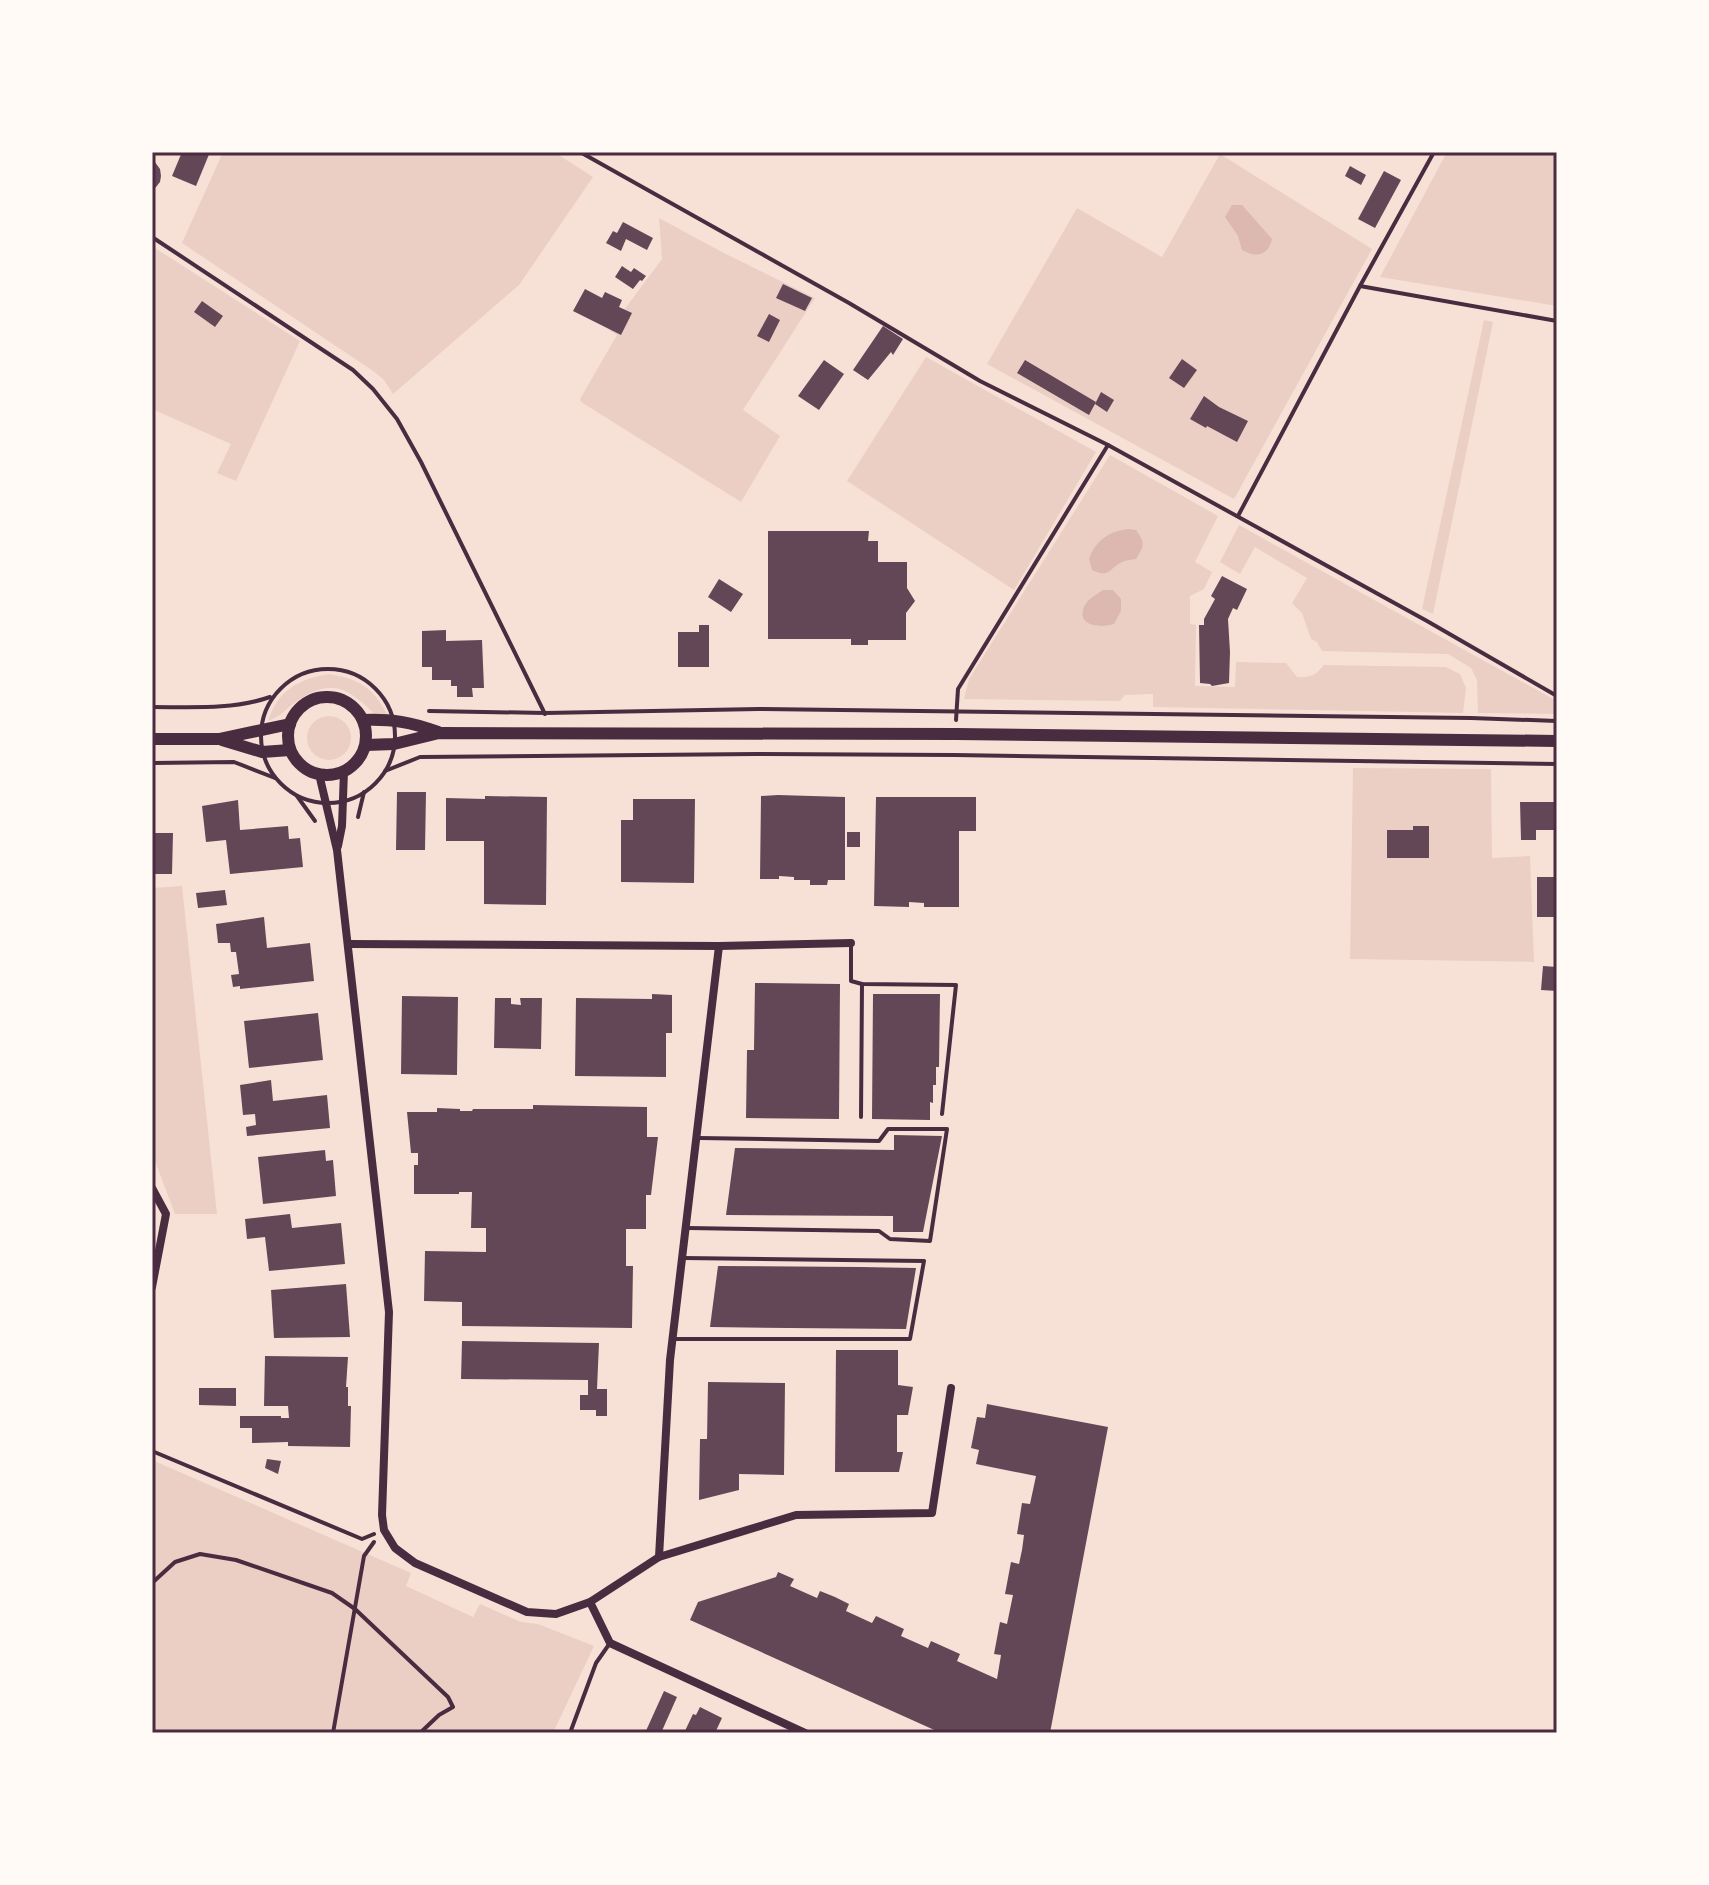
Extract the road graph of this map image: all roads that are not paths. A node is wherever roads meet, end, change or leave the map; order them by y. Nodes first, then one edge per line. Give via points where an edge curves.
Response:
1 (363, 720) junction
2 (290, 724) junction
3 (439, 733) junction
4 (152, 739) edge
5 (219, 739) junction
6 (1557, 741) edge
7 (366, 745) junction
8 (290, 750) junction
9 (344, 771) junction
10 (319, 774) junction
11 (337, 850) junction
12 (851, 943) joint
13 (348, 944) junction
14 (719, 946) junction
15 (862, 984) junction
16 (942, 1114) dead end
17 (861, 1117) dead end
18 (696, 1138) junction
19 (152, 1188) edge
20 (686, 1228) junction
21 (682, 1258) junction
22 (152, 1287) edge
23 (672, 1339) junction
24 (951, 1388) dead end
25 (659, 1557) junction
26 (590, 1602) junction
27 (610, 1643) junction
28 (570, 1733) edge
29 (805, 1733) edge

1 - 2 main road via 345,701 319,697 296,712
1 - 3 main road via 393,719
1 - 7 main road
2 - 5 main road
2 - 8 main road
3 - 6 main road
3 - 7 main road
4 - 5 main road
5 - 8 main road via 262,752
7 - 9 main road
8 - 10 main road via 307,770
9 - 10 main road
9 - 11 street
10 - 11 street
11 - 13 street
12 - 14 street
12 - 15 lane via 851,981
13 - 14 street
13 - 26 street via 389,1312 384,1530 395,1548 415,1563 527,1612 556,1614
14 - 18 street
15 - 16 lane via 956,985
15 - 17 lane
18 - 20 street
18 - 20 lane via 879,1141 888,1129 947,1129 930,1241 890,1239 879,1231
19 - 22 street via 166,1214
20 - 21 street
21 - 23 street
21 - 23 lane via 924,1261 910,1339
23 - 25 street
24 - 25 street via 932,1513 796,1515
25 - 26 street
26 - 27 street
27 - 28 lane via 596,1663
27 - 29 street

